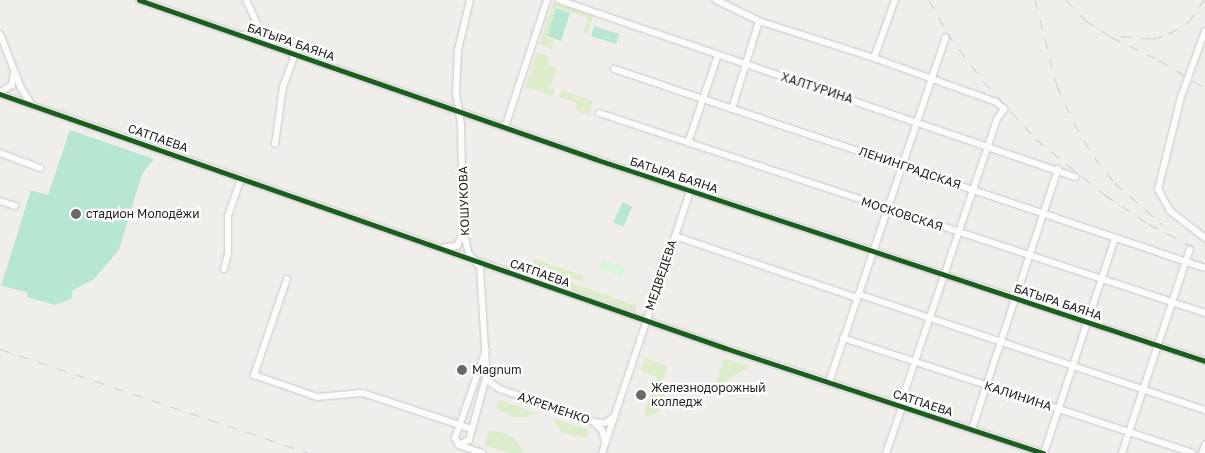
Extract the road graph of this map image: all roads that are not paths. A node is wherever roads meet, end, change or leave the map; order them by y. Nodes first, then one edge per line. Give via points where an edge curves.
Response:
1 (139, 0) edge
2 (246, 0) edge
3 (470, 0) edge
4 (547, 0) edge
5 (559, 0) edge
6 (716, 0) edge
7 (895, 0) edge
8 (254, 18) junction
9 (759, 21) junction
10 (1205, 30) edge
11 (0, 34) edge
12 (239, 35) junction
13 (946, 37) dead end
14 (272, 46) junction
15 (295, 54) junction
16 (718, 55) junction
17 (874, 58) junction
18 (746, 65) junction
19 (12, 67) junction
20 (614, 69) dead end
21 (931, 79) junction
22 (0, 93) edge
23 (702, 99) junction
24 (32, 104) junction
25 (732, 109) junction
26 (459, 112) junction
27 (600, 113) dead end
28 (471, 116) junction
29 (917, 121) junction
30 (461, 124) junction
31 (505, 127) junction
32 (688, 143) junction
33 (275, 144) dead end
34 (988, 145) junction
35 (0, 153) edge
36 (902, 165) junction
37 (40, 168) dead end
38 (1058, 169) junction
39 (1076, 177) dead end
40 (241, 178) junction
41 (973, 190) junction
42 (690, 191) junction
43 (0, 201) edge
44 (15, 206) dead end
45 (887, 209) junction
46 (1043, 214) junction
47 (464, 229) junction
48 (959, 232) junction
49 (675, 236) junction
50 (1115, 238) junction
51 (1205, 238) edge
52 (466, 244) junction
53 (434, 246) junction
54 (1190, 249) dead end
55 (873, 252) junction
56 (455, 254) junction
57 (1030, 255) junction
58 (477, 262) junction
59 (1185, 262) junction
60 (1205, 268) edge
61 (224, 269) dead end
62 (944, 275) junction
63 (1101, 279) junction
64 (287, 280) dead end
65 (1020, 284) dead end
66 (858, 296) junction
67 (1015, 298) junction
68 (1172, 302) junction
69 (1205, 312) edge
70 (930, 319) junction
71 (646, 320) junction
72 (1087, 322) junction
73 (844, 338) junction
74 (1000, 343) junction
75 (1158, 345) junction
76 (487, 346) junction
77 (1205, 361) edge
78 (915, 362) junction
79 (1072, 366) junction
80 (486, 377) junction
81 (829, 382) junction
82 (986, 385) junction
83 (500, 389) junction
84 (1143, 389) junction
85 (484, 395) junction
86 (901, 406) junction
87 (1058, 409) junction
88 (1205, 410) edge
89 (614, 416) junction
90 (594, 422) junction
91 (459, 425) junction
92 (472, 429) junction
93 (972, 430) junction
94 (1129, 432) junction
95 (605, 444) junction
96 (459, 445) junction
97 (1205, 445) edge
98 (482, 453) edge
99 (602, 453) edge
100 (886, 453) edge
101 (1044, 453) edge
102 (1122, 453) edge
103 (1192, 453) edge
104 (1202, 453) edge

1 - 12 street, БАТЫРА БАЯНА
2 - 8 street
3 - 26 street, КОШУКОВА via 458,50
4 - 31 street
5 - 16 street, ХАЛТУРИНА
6 - 9 street
7 - 17 street
8 - 12 street via 252,33
8 - 14 street
9 - 17 street
9 - 18 street
10 - 51 street via 1181,97 1158,189 1170,211
11 - 19 street
12 - 14 street, БАТЫРА БАЯНА
13 - 21 street
14 - 15 street, БАТЫРА БАЯНА
15 - 26 street, БАТЫРА БАЯНА
15 - 33 street via 283,87
16 - 18 street, ХАЛТУРИНА
16 - 23 street
17 - 21 street
18 - 25 street
18 - 29 street, ХАЛТУРИНА
19 - 22 street via 12,86
19 - 24 street via 23,93
20 - 23 street, ЛЕНИНГРАДСКАЯ
21 - 29 street
21 - 34 street via 1004,108
22 - 24 street, САТПАЕВА
23 - 25 street, ЛЕНИНГРАДСКАЯ
23 - 32 street
24 - 40 street, САТПАЕВА
25 - 36 street, ЛЕНИНГРАДСКАЯ
26 - 28 street, БАТЫРА БАЯНА
26 - 30 street, КОШУКОВА
27 - 32 street, МОСКОВСКАЯ
28 - 30 street via 463,116
28 - 31 street, БАТЫРА БАЯНА
29 - 34 street, ХАЛТУРИНА
29 - 36 street
30 - 47 street, КОШУКОВА
31 - 42 street, БАТЫРА БАЯНА
32 - 45 street, МОСКОВСКАЯ
34 - 38 street, ХАЛТУРИНА
34 - 41 street
35 - 37 street
36 - 41 street, ЛЕНИНГРАДСКАЯ
36 - 45 street
38 - 39 street, ХАЛТУРИНА
38 - 46 street
40 - 53 street, САТПАЕВА
40 - 61 street via 228,216 228,254
41 - 46 street, ЛЕНИНГРАДСКАЯ
41 - 48 street
42 - 49 street, МЕДВЕДЕВА
42 - 55 street, БАТЫРА БАЯНА
43 - 44 street
45 - 48 street, МОСКОВСКАЯ
45 - 55 street
46 - 50 street, ЛЕНИНГРАДСКАЯ
46 - 57 street
47 - 52 street, КОШУКОВА
47 - 53 street via 457,246
48 - 57 street, МОСКОВСКАЯ
48 - 62 street
49 - 66 street
49 - 71 street, МЕДВЕДЕВА
50 - 59 street, ЛЕНИНГРАДСКАЯ
50 - 63 street
52 - 56 street via 463,253
52 - 58 street, КОШУКОВА via 469,256
53 - 56 street, САТПАЕВА
54 - 59 street
55 - 62 street, БАТЫРА БАЯНА
55 - 66 street
56 - 58 street, САТПАЕВА
57 - 63 street, МОСКОВСКАЯ
57 - 65 street
58 - 71 street, САТПАЕВА
58 - 76 street, КОШУКОВА
59 - 60 street, ЛЕНИНГРАДСКАЯ
59 - 68 street
62 - 67 street, БАТЫРА БАЯНА
62 - 70 street
63 - 68 street, МОСКОВСКАЯ
63 - 72 street
64 - 91 street via 254,375 315,396 363,393
66 - 70 street
66 - 73 street
67 - 72 street, БАТЫРА БАЯНА
67 - 74 street
68 - 69 street, МОСКОВСКАЯ
68 - 75 street
70 - 74 street
70 - 78 street
71 - 81 street, САТПАЕВА
71 - 89 street, МЕДВЕДЕВА
72 - 75 street, БАТЫРА БАЯНА
72 - 79 street
73 - 78 street, КАЛИНИНА
73 - 81 street
74 - 79 street
74 - 82 street
75 - 77 street, БАТЫРА БАЯНА
75 - 84 street
76 - 80 street, КОШУКОВА
76 - 91 street, КОШУКОВА
78 - 82 street, КАЛИНИНА
78 - 86 street
79 - 84 street
79 - 87 street
80 - 83 street, АХРЕМЕНКО
80 - 85 street, КОШУКОВА
81 - 86 street, САТПАЕВА
82 - 87 street, КАЛИНИНА
82 - 93 street
83 - 85 street
83 - 90 street, АХРЕМЕНКО
84 - 88 street
84 - 94 street
85 - 92 street
86 - 93 street, САТПАЕВА
86 - 100 street
87 - 94 street, КАЛИНИНА
87 - 101 street
89 - 90 street, АХРЕМЕНКО via 605,423
89 - 95 street, МЕДВЕДЕВА
90 - 95 street via 604,434
91 - 92 street
91 - 96 street, КОШУКОВА via 455,439
92 - 96 street via 467,443
93 - 101 street, САТПАЕВА
94 - 102 street
94 - 103 street, КАЛИНИНА
95 - 99 street, МЕДВЕДЕВА
96 - 98 street
97 - 104 street

